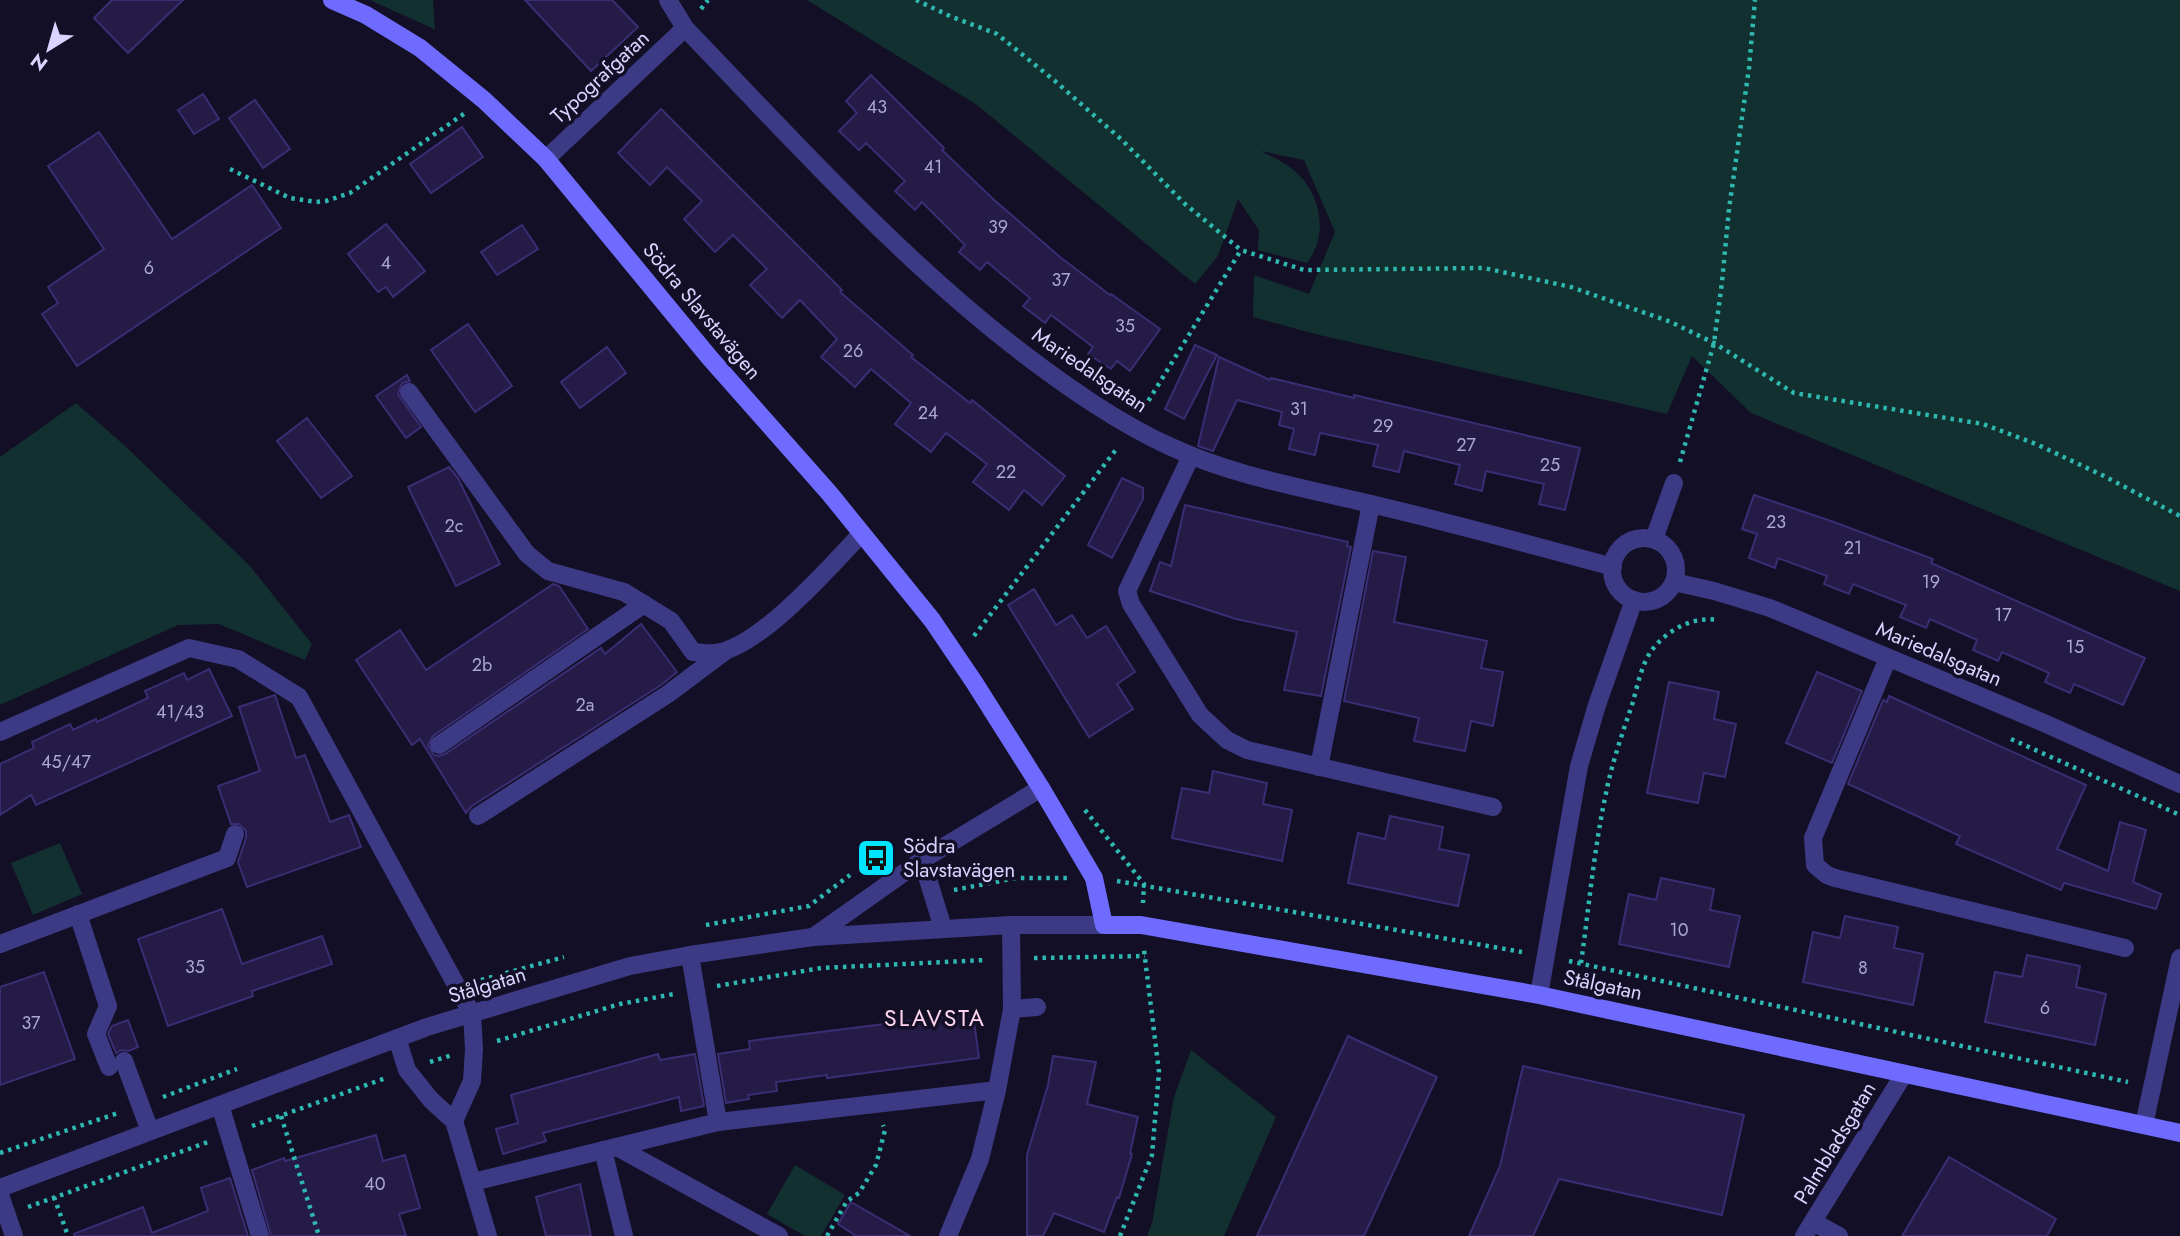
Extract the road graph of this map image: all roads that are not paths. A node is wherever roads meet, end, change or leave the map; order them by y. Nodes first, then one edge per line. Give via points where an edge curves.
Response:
1 (331, 0) edge
2 (668, 0) edge
3 (685, 28) junction
4 (546, 159) junction
5 (409, 392) dead end
6 (1191, 456) junction
7 (1674, 483) road end
8 (1371, 504) junction
9 (861, 534) junction
10 (1654, 539) junction
11 (1613, 567) junction
12 (1674, 582) junction
13 (1634, 600) junction
14 (644, 604) junction
15 (727, 650) junction
16 (1888, 658) junction
17 (0, 732) edge
18 (439, 745) dead end
19 (1319, 766) junction
20 (2180, 784) edge
21 (1041, 788) junction
22 (1493, 807) dead end
23 (478, 816) dead end
24 (234, 834) dead end
25 (922, 860) junction
26 (78, 914) junction
27 (1011, 925) junction
28 (1104, 925) junction
29 (943, 928) junction
30 (813, 937) junction
31 (0, 944) edge
32 (2125, 948) dead end
33 (690, 955) junction
34 (2180, 958) edge
35 (1539, 995) junction
36 (1037, 1007) dead end
37 (1012, 1009) junction
38 (472, 1014) junction
39 (397, 1038) junction
40 (1904, 1074) junction
41 (998, 1090) junction
42 (220, 1105) junction
43 (454, 1121) junction
44 (718, 1122) junction
45 (2144, 1125) junction
46 (150, 1131) junction
47 (2180, 1133) edge
48 (610, 1149) junction
49 (473, 1182) junction
50 (0, 1188) edge
51 (0, 1195) edge
52 (1809, 1229) edge
53 (14, 1236) edge
54 (261, 1236) edge
55 (488, 1236) edge
56 (624, 1236) edge
57 (779, 1236) edge
58 (948, 1236) edge
59 (1839, 1236) edge

1 - 4 street, Södra Slavstavägen via 366,15 419,48 484,100
2 - 3 street, Mariedalsgatan
3 - 4 street, Typografgatan
3 - 6 street, Mariedalsgatan via 946,292 1075,393
4 - 9 street, Södra Slavstavägen
5 - 14 street via 535,562 548,571 624,592
6 - 8 street, Mariedalsgatan via 1236,472
6 - 19 street via 1128,586 1128,597 1207,724 1236,746
7 - 10 street
8 - 11 street, Mariedalsgatan
8 - 19 street
9 - 15 street via 763,631
9 - 21 street, Södra Slavstavägen via 932,620
10 - 11 street via 1644,537 1625,544
10 - 12 street via 1670,550 1675,560
11 - 13 street via 1614,582
12 - 13 street via 1660,598
12 - 16 street, Mariedalsgatan via 1770,608
13 - 35 street via 1579,766
14 - 15 street via 671,621 693,652
14 - 18 street
15 - 23 street via 668,694
16 - 20 street, Mariedalsgatan
16 - 32 street via 1813,838 1815,864 1835,878
17 - 38 street via 189,648 238,660 299,697
19 - 22 street
21 - 25 street
21 - 28 street, Södra Slavstavägen via 1094,878
24 - 26 street via 227,858
25 - 29 street
25 - 30 street
26 - 31 street
26 - 46 street via 108,1006 96,1034 117,1064
27 - 28 street, Stålgatan
27 - 29 street, Stålgatan
27 - 37 street
28 - 35 street, Stålgatan via 1141,925
29 - 30 street, Stålgatan
30 - 33 street, Stålgatan
33 - 38 street, Stålgatan via 630,966
33 - 44 street
34 - 45 street
35 - 40 street, Stålgatan
36 - 37 street
37 - 41 street
38 - 39 street, Stålgatan
38 - 43 street via 472,1081
39 - 42 street, Stålgatan
39 - 43 street via 407,1070
40 - 45 street, Stålgatan
40 - 52 street, Palmbladsgatan
41 - 44 street
41 - 58 street via 980,1159
42 - 46 street, Stålgatan
42 - 54 street
43 - 49 street
44 - 48 street
45 - 47 street, Stålgatan
46 - 50 street, Stålgatan
48 - 49 street
48 - 56 street
48 - 57 street
49 - 55 street
51 - 53 street
52 - 59 street

